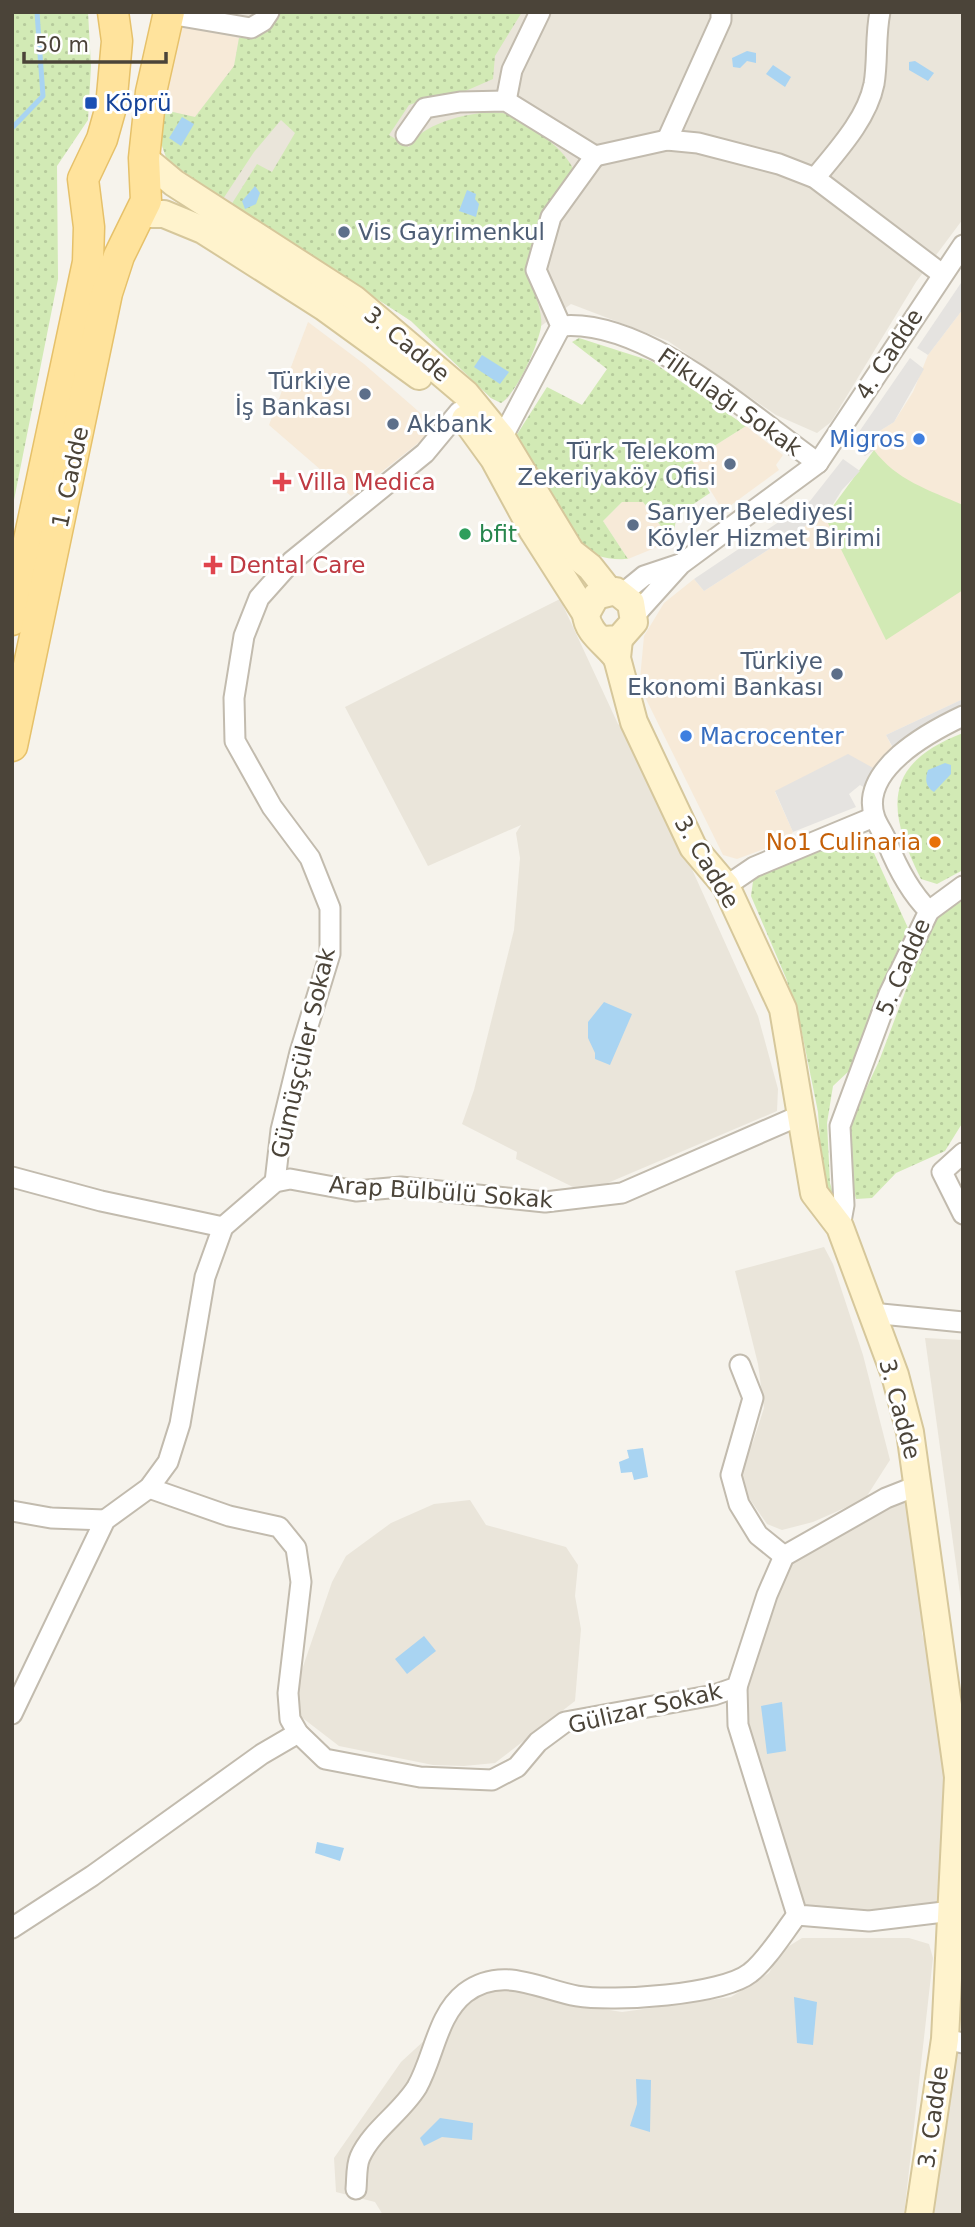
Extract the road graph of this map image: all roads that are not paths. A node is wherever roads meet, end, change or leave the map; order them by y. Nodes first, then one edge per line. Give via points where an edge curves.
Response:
1 (113, 12) edge
2 (269, 12) edge
3 (540, 12) edge
4 (722, 12) edge
5 (880, 12) edge
6 (169, 13) edge
7 (506, 100) junction
8 (405, 135) dead end
9 (667, 140) junction
10 (595, 156) junction
11 (144, 158) junction
12 (816, 178) junction
13 (86, 203) junction
14 (141, 214) junction
15 (963, 245) edge
16 (942, 274) junction
17 (561, 327) junction
18 (459, 412) junction
19 (502, 438) junction
20 (818, 463) junction
21 (622, 600) junction
22 (586, 614) junction
23 (12, 620) edge
24 (613, 646) junction
25 (963, 716) edge
26 (12, 746) edge
27 (874, 817) junction
28 (726, 886) junction
29 (963, 886) edge
30 (929, 911) junction
31 (801, 1115) junction
32 (961, 1155) edge
33 (12, 1177) edge
34 (275, 1182) junction
35 (963, 1214) edge
36 (223, 1227) junction
37 (840, 1227) junction
38 (871, 1313) junction
39 (963, 1322) edge
40 (740, 1365) dead end
41 (919, 1485) junction
42 (149, 1488) junction
43 (12, 1511) edge
44 (104, 1520) junction
45 (784, 1556) junction
46 (737, 1687) junction
47 (12, 1714) edge
48 (298, 1733) junction
49 (958, 1758) edge
50 (952, 1911) junction
51 (797, 1915) junction
52 (12, 1928) edge
53 (954, 2041) edge
54 (356, 2189) dead end
55 (919, 2215) edge

1 - 13 main road, 1. Cadde via 117,41 111,107 83,179
2 - 6 street via 251,28
3 - 7 street via 512,71
4 - 9 street
5 - 12 street via 874,85 845,141
6 - 11 main road, 1. Cadde via 151,92
7 - 8 street via 425,108
7 - 10 street
9 - 10 street
9 - 12 street via 733,152
10 - 17 street via 551,217 536,270
11 - 14 main road, 1. Cadde via 147,188
11 - 19 main road, 3. Cadde via 174,183 354,299 466,394
12 - 16 street
13 - 14 main road via 116,222
13 - 23 main road, 1. Cadde via 88,262
14 - 18 main road, 3. Cadde via 164,215 203,230 413,370
14 - 26 main road, 1. Cadde via 119,256 107,293
15 - 16 street, 4. Cadde
16 - 20 street, 4. Cadde
17 - 19 street
17 - 20 street, Filkulağı Sokak via 581,324 650,346 758,416
18 - 22 main road, 3. Cadde via 494,458
18 - 34 street, Gümüşçüler Sokak via 425,453 292,561 259,598 244,636 234,698 235,741 272,807 310,859 330,908 330,954 290,1091
19 - 21 main road, 3. Cadde via 571,552
20 - 21 street, 4. Cadde via 681,564
21 - 22 main road via 591,601
21 - 24 main road via 631,629
22 - 24 main road via 590,630
24 - 28 main road, 3. Cadde via 634,722 693,847
25 - 27 street via 932,730 897,755 874,793
27 - 28 street via 754,867
27 - 30 street, 5. Cadde via 916,899
28 - 31 main road, 3. Cadde via 783,1009
29 - 30 street
30 - 37 street, 5. Cadde via 889,994 840,1126 844,1205
31 - 34 street, Arap Bülbülü Sokak via 622,1193 545,1202 401,1187 356,1191 290,1179
31 - 37 main road, 3. Cadde via 814,1193
32 - 35 street via 942,1172
33 - 36 street
34 - 36 street
36 - 42 street via 205,1277 180,1424 168,1462
37 - 38 main road, 3. Cadde
38 - 39 street
38 - 41 main road, 3. Cadde via 895,1375
40 - 45 street via 753,1398 731,1475 739,1504 758,1535
41 - 45 street via 886,1498
41 - 49 main road, 3. Cadde via 932,1602
42 - 44 street
42 - 48 street, Gülizar Sokak via 229,1516 279,1527 296,1548 301,1581 288,1693 289,1719
43 - 44 street
44 - 47 street
45 - 46 street, Gülizar Sokak
46 - 48 street, Gülizar Sokak via 565,1722 538,1742 517,1767 492,1780 420,1777 325,1759
46 - 51 street via 738,1726
48 - 52 street
49 - 50 main road, 3. Cadde
50 - 51 street via 869,1921
50 - 53 main road, 3. Cadde
51 - 54 street via 750,1973 724,1985 601,1999 508,1979 466,1992 448,2013 405,2104 365,2147 358,2160
53 - 55 main road, 3. Cadde

